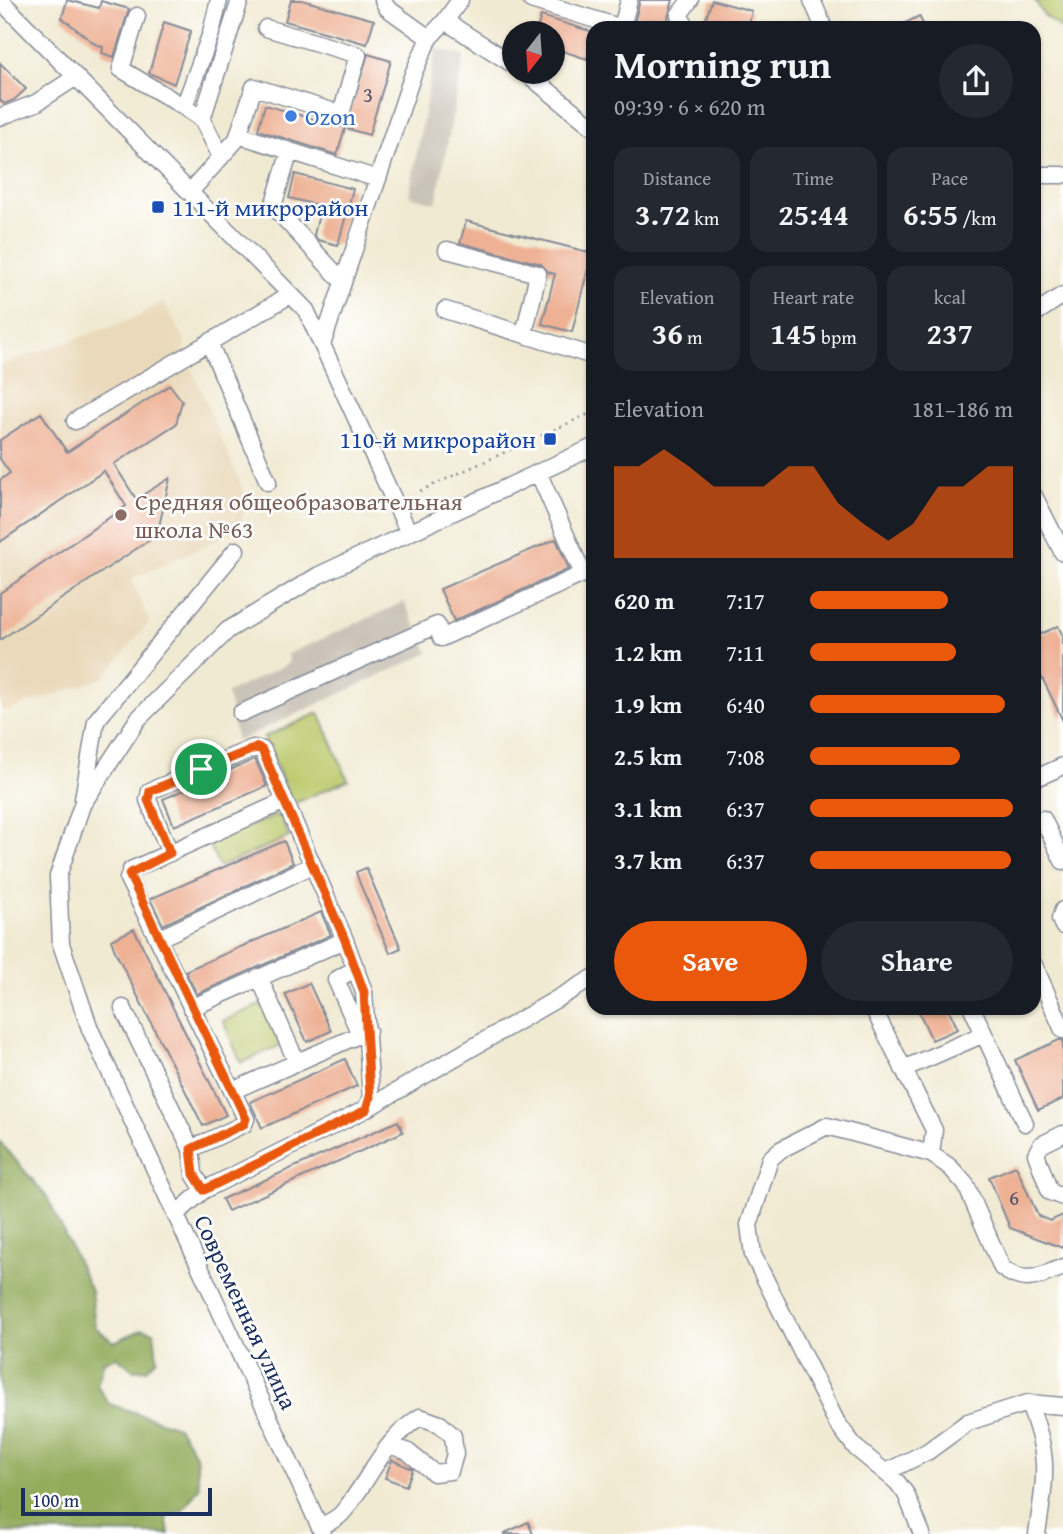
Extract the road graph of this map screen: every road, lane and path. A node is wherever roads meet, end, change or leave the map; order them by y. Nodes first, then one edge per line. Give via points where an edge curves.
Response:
1 (219, 0) edge
2 (240, 0) edge
3 (383, 0) edge
4 (460, 0) edge
5 (531, 0) edge
6 (629, 0) edge
7 (690, 0) edge
8 (812, 0) edge
9 (11, 4) edge
10 (137, 16) dead end
11 (445, 21) junction
12 (599, 21) edge
13 (624, 21) edge
14 (683, 21) edge
15 (821, 21) edge
16 (266, 27) dead end
17 (429, 38) junction
18 (502, 57) edge
19 (76, 77) junction
20 (540, 84) edge
21 (184, 107) junction
22 (0, 117) edge
23 (202, 118) junction
24 (586, 121) edge
25 (239, 135) junction
26 (290, 151) junction
27 (221, 157) junction
28 (1063, 174) edge
29 (1041, 175) edge
30 (378, 178) junction
31 (190, 192) junction
32 (447, 250) dead end
33 (343, 282) junction
34 (289, 295) junction
35 (1063, 295) edge
36 (1041, 309) edge
37 (445, 310) dead end
38 (524, 334) junction
39 (209, 342) junction
40 (322, 345) junction
41 (586, 354) edge
42 (586, 415) edge
43 (75, 421) dead end
44 (586, 450) edge
45 (538, 472) junction
46 (268, 482) dead end
47 (420, 491) dead end
48 (1041, 508) edge
49 (409, 533) junction
50 (1062, 545) edge
51 (236, 550) dead end
52 (586, 568) edge
53 (586, 573) edge
54 (241, 713) dead end
55 (1063, 766) edge
56 (1041, 776) edge
57 (285, 801) junction
58 (82, 805) junction
59 (1042, 819) dead end
60 (170, 853) junction
61 (1063, 861) edge
62 (313, 865) junction
63 (1063, 911) edge
64 (1063, 926) edge
65 (158, 939) junction
66 (345, 940) junction
67 (259, 978) junction
68 (1041, 981) edge
69 (586, 982) edge
70 (123, 1008) dead end
71 (191, 1008) junction
72 (876, 1015) edge
73 (975, 1015) edge
74 (1063, 1030) edge
75 (364, 1033) junction
76 (984, 1034) junction
77 (297, 1063) junction
78 (903, 1069) junction
79 (232, 1091) junction
80 (366, 1110) junction
81 (1025, 1124) dead end
82 (1063, 1134) edge
83 (191, 1149) junction
84 (931, 1154) junction
85 (204, 1190) junction
86 (1063, 1197) edge
87 (176, 1214) junction
88 (1063, 1267) edge
89 (1028, 1403) junction
90 (1063, 1406) edge
91 (391, 1446) dead end
92 (886, 1472) junction
93 (322, 1531) edge
94 (922, 1534) edge
95 (1037, 1534) edge

1 - 21 street
2 - 23 street
3 - 17 street via 387,8
4 - 11 street
5 - 12 street
6 - 13 street
7 - 14 street via 679,15
8 - 15 street
9 - 19 street
10 - 21 street via 121,69
11 - 17 street
11 - 18 street
16 - 25 street via 358,55 341,114 254,87
17 - 30 street
19 - 22 street via 36,103
19 - 31 street
20 - 24 street
21 - 23 street
23 - 27 street
25 - 26 street
25 - 27 street
26 - 30 street
26 - 33 street via 273,206
27 - 31 street
28 - 29 street
30 - 33 street
31 - 34 street
32 - 38 street via 538,274
33 - 40 street
34 - 39 street
34 - 40 street via 306,310
35 - 36 street
37 - 38 street
38 - 41 street
39 - 43 street
39 - 46 street
40 - 49 street
42 - 47 path
44 - 45 street, Современная улица
45 - 49 street, Современная улица
45 - 52 street
48 - 50 street
49 - 58 street, Современная улица via 319,575 228,630 138,719
51 - 58 street via 96,721
53 - 54 street via 441,638 437,625
55 - 56 street
57 - 60 street
57 - 60 street via 258,747 150,791 148,800
57 - 62 street
58 - 87 street, Современная улица via 58,876 61,944 90,1029
59 - 61 street
60 - 65 street via 129,874
62 - 65 street
62 - 66 street
63 - 64 street
65 - 71 street
66 - 67 street
66 - 75 street via 364,992
67 - 71 street
67 - 77 street
68 - 74 street
69 - 80 street
70 - 83 street
71 - 79 street
72 - 78 street
73 - 76 street
75 - 77 street
75 - 80 street via 370,1097
76 - 78 street
76 - 81 street
77 - 79 street
78 - 84 street via 934,1130
79 - 83 street via 246,1122
80 - 85 street
82 - 86 street via 1041,1145 1036,1154 1050,1192
83 - 85 street via 194,1174
84 - 88 street via 966,1185 1002,1268 1013,1277 1031,1279
84 - 92 street via 841,1129 821,1128 771,1159 750,1225 753,1255 837,1423 856,1448
85 - 87 street
87 - 93 street, Современная улица
89 - 90 street
89 - 92 street via 968,1422 927,1452
89 - 95 street via 1043,1436 1044,1450
91 - 93 street via 382,1452 342,1514
92 - 94 street via 906,1494

